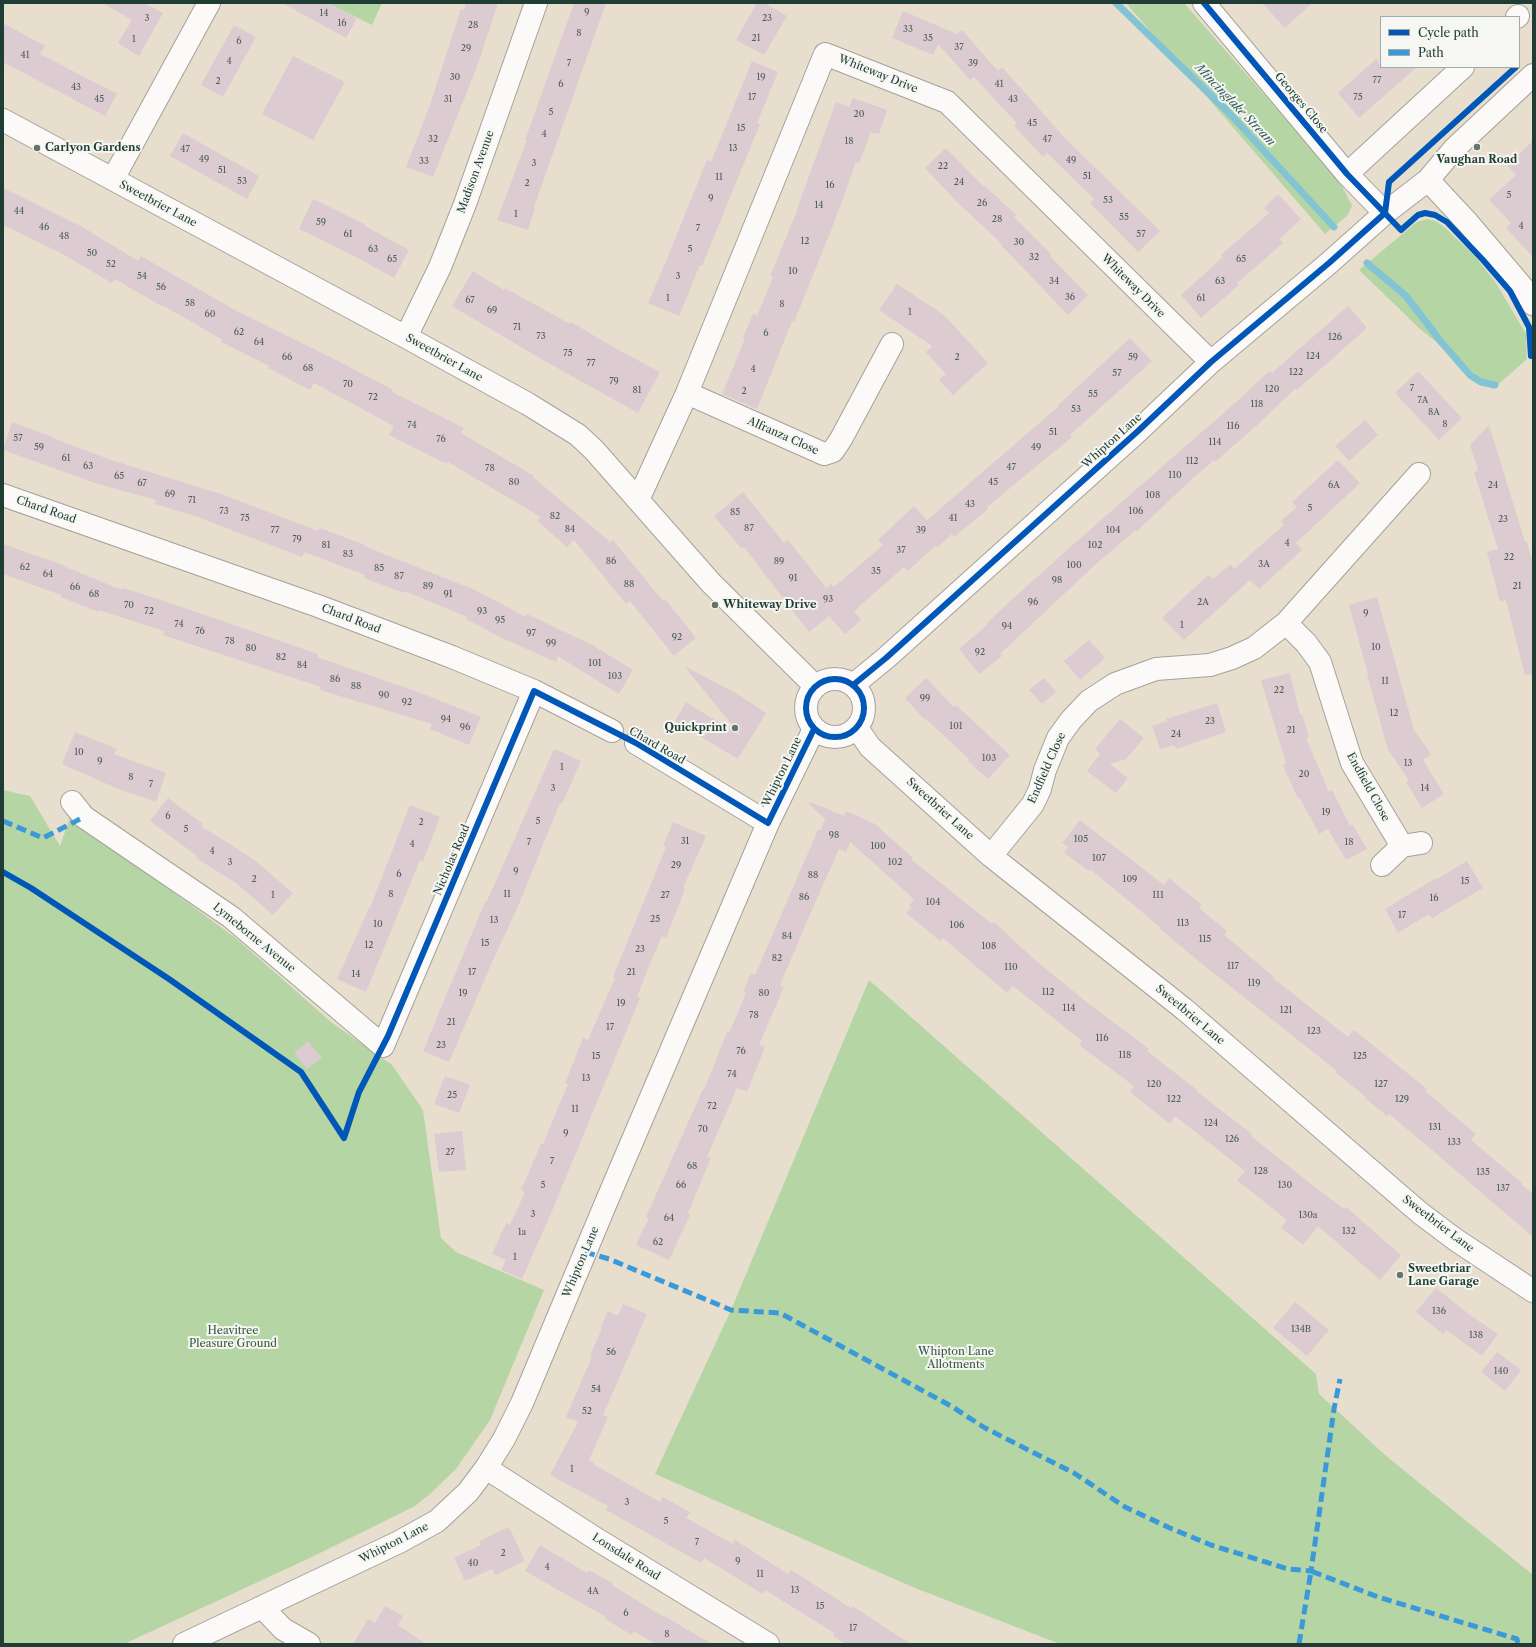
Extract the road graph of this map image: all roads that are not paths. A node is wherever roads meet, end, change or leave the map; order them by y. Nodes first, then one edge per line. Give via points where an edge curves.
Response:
1 (209, 3) edge
2 (536, 3) edge
3 (1204, 3) edge
4 (1462, 68) edge
5 (1533, 75) edge
6 (3, 120) edge
7 (1347, 174) junction
8 (113, 179) junction
9 (1428, 180) junction
10 (1385, 213) junction
11 (1533, 304) edge
12 (406, 337) junction
13 (892, 344) dead end
14 (1210, 362) junction
15 (687, 393) junction
16 (1419, 474) dead end
17 (3, 495) edge
18 (638, 500) junction
19 (1286, 623) junction
20 (853, 685) junction
21 (815, 686) junction
22 (534, 691) junction
23 (857, 728) junction
24 (814, 729) junction
25 (612, 731) dead end
26 (636, 743) dead end
27 (72, 802) dead end
28 (768, 823) junction
29 (991, 856) junction
30 (1382, 865) dead end
31 (388, 1036) joint
32 (1533, 1291) edge
33 (486, 1468) junction
34 (262, 1607) junction
35 (184, 1644) edge
36 (309, 1644) edge
37 (768, 1644) edge

1 - 8 street
2 - 12 street, Madison Avenue via 468,196 440,267
3 - 7 street, Georges Close
4 - 7 street
5 - 9 street via 1454,149
6 - 8 street, Sweetbrier Lane
7 - 10 street, Georges Close
8 - 12 street, Sweetbrier Lane
9 - 10 street
9 - 11 street via 1524,289
10 - 14 street, Whipton Lane
12 - 18 street, Sweetbrier Lane via 528,404 578,436 594,450
13 - 15 street, Alfranza Close via 841,439 833,451 824,454
14 - 15 street, Whiteway Drive via 947,102 825,54
14 - 20 street, Whipton Lane via 1138,431
15 - 18 street, Whiteway Drive
16 - 19 street, Endfield Close
17 - 22 street, Chard Road via 318,606
18 - 21 street, Sweetbrier Lane via 711,583
19 - 29 street, Endfield Close via 1254,648 1232,658 1210,665 1156,669 1115,684 1089,701 1058,738 1033,804
19 - 30 street, Endfield Close via 1320,662 1352,763 1411,845
20 - 21 street via 844,680 834,679
20 - 23 street via 863,701 864,710
21 - 24 street via 809,694 805,712 808,722
22 - 25 street, Chard Road
22 - 31 street, Nicholas Road
23 - 24 street via 849,734 831,738
23 - 29 street, Sweetbrier Lane via 870,747
24 - 28 street, Whipton Lane
26 - 28 street, Chard Road
27 - 31 street, Lymeborne Avenue via 84,817 231,917 383,1046
28 - 33 street, Whipton Lane via 522,1403
29 - 32 street, Sweetbrier Lane via 1184,1009 1420,1213
33 - 34 street, Whipton Lane via 468,1492 437,1521 399,1542
33 - 37 street, Lonsdale Road
34 - 35 street, Whipton Lane
34 - 36 street via 283,1629

